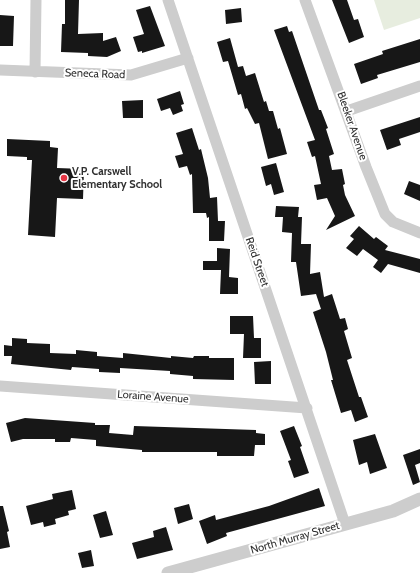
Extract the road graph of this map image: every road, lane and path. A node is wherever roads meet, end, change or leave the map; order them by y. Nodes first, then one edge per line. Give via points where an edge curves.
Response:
1 (36, 0) edge
2 (168, 0) edge
3 (305, 0) edge
4 (188, 58) junction
5 (0, 70) edge
6 (35, 72) junction
7 (420, 86) edge
8 (347, 111) junction
9 (420, 233) edge
10 (0, 386) edge
11 (307, 408) junction
12 (420, 499) edge
13 (345, 524) junction
14 (168, 573) edge

1 - 6 street
2 - 4 street, Reid Street
3 - 8 street, Bleeker Avenue
4 - 6 street, Seneca Road via 131,75
4 - 11 street, Reid Street
5 - 6 street, Seneca Road
7 - 8 street
8 - 9 street, Bleeker Avenue via 385,214 393,222
10 - 11 street, Loraine Avenue
11 - 13 street, Reid Street
12 - 13 street, North Murray Street via 393,511
13 - 14 street, North Murray Street

